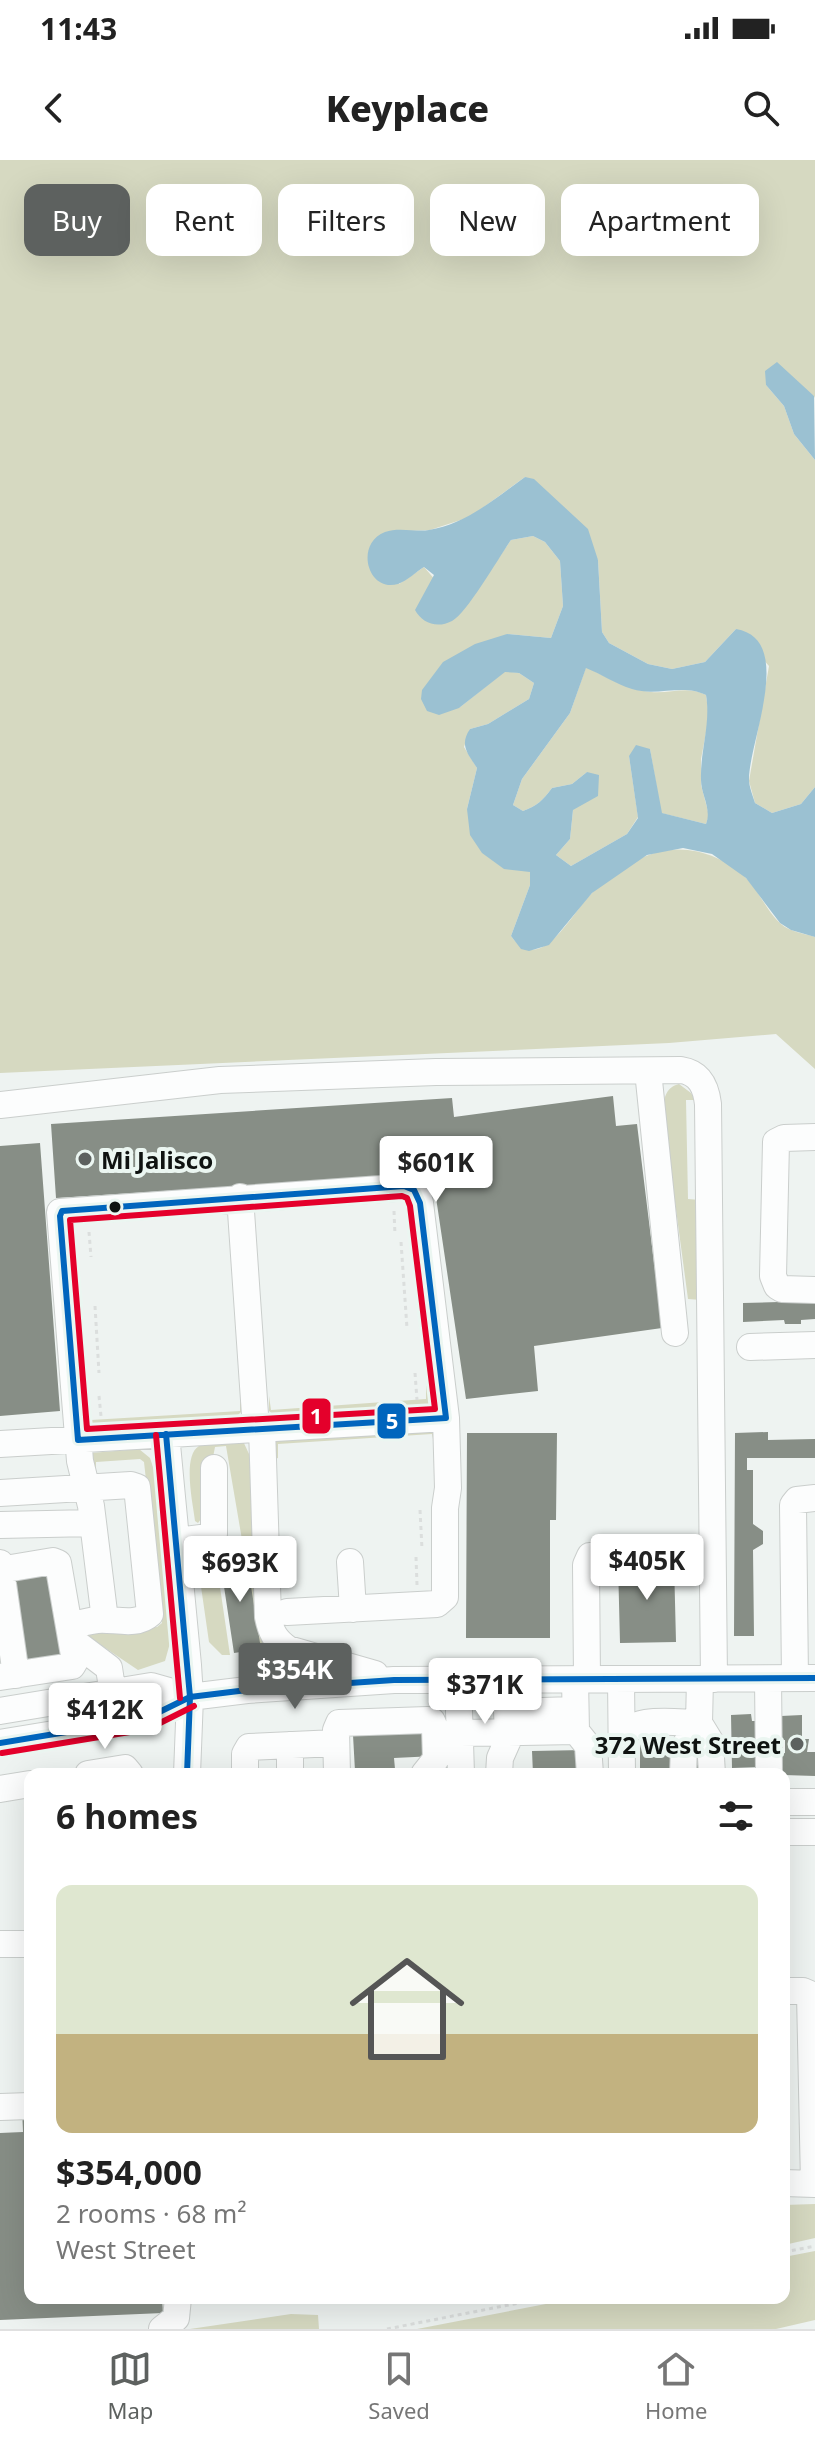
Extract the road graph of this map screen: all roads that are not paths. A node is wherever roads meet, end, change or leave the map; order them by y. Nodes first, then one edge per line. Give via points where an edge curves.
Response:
1 (648, 1071) junction
2 (0, 1105) edge
3 (815, 1137) edge
4 (240, 1197) junction
5 (815, 1290) edge
6 (710, 1333) junction
7 (815, 1345) edge
8 (750, 1347) dead end
9 (446, 1418) junction
10 (259, 1428) junction
11 (166, 1434) junction
12 (78, 1440) junction
13 (0, 1444) edge
14 (214, 1468) dead end
15 (87, 1488) junction
16 (2, 1493) edge
17 (815, 1498) edge
18 (93, 1523) junction
19 (2, 1529) edge
20 (177, 1541) junction
21 (712, 1553) junction
22 (350, 1562) dead end
23 (0, 1563) edge
24 (0, 1570) edge
25 (353, 1609) junction
26 (287, 1612) dead end
27 (105, 1620) junction
28 (70, 1633) junction
29 (8, 1676) edge
30 (805, 1678) edge
31 (458, 1679) junction
32 (506, 1679) junction
33 (581, 1679) junction
34 (621, 1679) junction
35 (707, 1679) junction
36 (768, 1679) junction
37 (394, 1680) junction
38 (113, 1691) junction
39 (190, 1697) junction
40 (0, 1711) edge
41 (117, 1723) junction
42 (699, 1723) junction
43 (578, 1726) junction
44 (507, 1727) junction
45 (460, 1733) junction
46 (620, 1741) junction
47 (0, 1743) edge
48 (336, 1743) junction
49 (290, 1745) junction
50 (187, 1768) edge
51 (245, 1768) edge
52 (290, 1768) edge
53 (337, 1768) edge
54 (429, 1768) edge
55 (461, 1768) edge
56 (499, 1768) edge
57 (590, 1768) edge
58 (622, 1768) edge
59 (686, 1768) edge
60 (698, 1768) edge
61 (712, 1768) edge
62 (769, 1768) edge
63 (24, 1785) edge
64 (0, 1789) edge
65 (790, 1802) edge
66 (815, 1802) edge
67 (790, 1832) edge
68 (815, 1832) edge
69 (0, 1944) edge
70 (24, 1944) edge
71 (790, 1991) edge
72 (24, 2106) edge
73 (0, 2107) edge
74 (790, 2183) edge
75 (815, 2184) edge
76 (177, 2304) edge
77 (162, 2329) edge

1 - 2 street via 220,1080
1 - 6 street via 675,1343
1 - 6 street via 690,1072 707,1094
3 - 5 street via 776,1142 773,1276 782,1289
4 - 9 street via 404,1186 414,1190 420,1203
4 - 10 street
4 - 12 street via 60,1212
6 - 21 street
7 - 8 street
9 - 10 street
9 - 25 street via 443,1600
10 - 11 street
10 - 37 street via 271,1630 278,1642 301,1653
11 - 12 street
11 - 20 street
12 - 13 street
12 - 15 street
14 - 20 street via 214,1534
15 - 16 street
15 - 18 street
15 - 27 street via 135,1485 138,1490 150,1614 145,1619
16 - 19 street
17 - 30 street via 793,1505
18 - 19 street
18 - 27 street
20 - 39 street
21 - 33 street via 590,1556
21 - 35 street
22 - 25 street
23 - 24 street
24 - 28 street via 56,1561
24 - 29 street
25 - 26 street
27 - 28 street
28 - 29 street via 72,1666
28 - 38 street via 106,1665
30 - 36 street
31 - 32 street
31 - 37 street
31 - 45 street
32 - 33 street
32 - 44 street
33 - 34 street
33 - 43 street
34 - 35 street
34 - 46 street
35 - 36 street
35 - 42 street
36 - 62 street
37 - 39 street
38 - 39 street via 151,1686
38 - 40 street
38 - 41 street
39 - 41 street via 145,1719
39 - 50 street
41 - 47 street
42 - 46 street via 633,1725
42 - 59 street via 684,1747
42 - 60 street
42 - 61 street via 710,1741
43 - 44 street
43 - 57 street via 588,1746
44 - 45 street
44 - 56 street
45 - 55 street
46 - 58 street
48 - 49 street
48 - 53 street
48 - 54 street via 336,1727 342,1722 432,1721 436,1759
49 - 51 street via 249,1747
49 - 52 street
63 - 64 street
65 - 66 street
67 - 68 street
69 - 70 street
71 - 75 street via 810,1994
72 - 73 street
74 - 75 street
76 - 77 street via 176,2318

